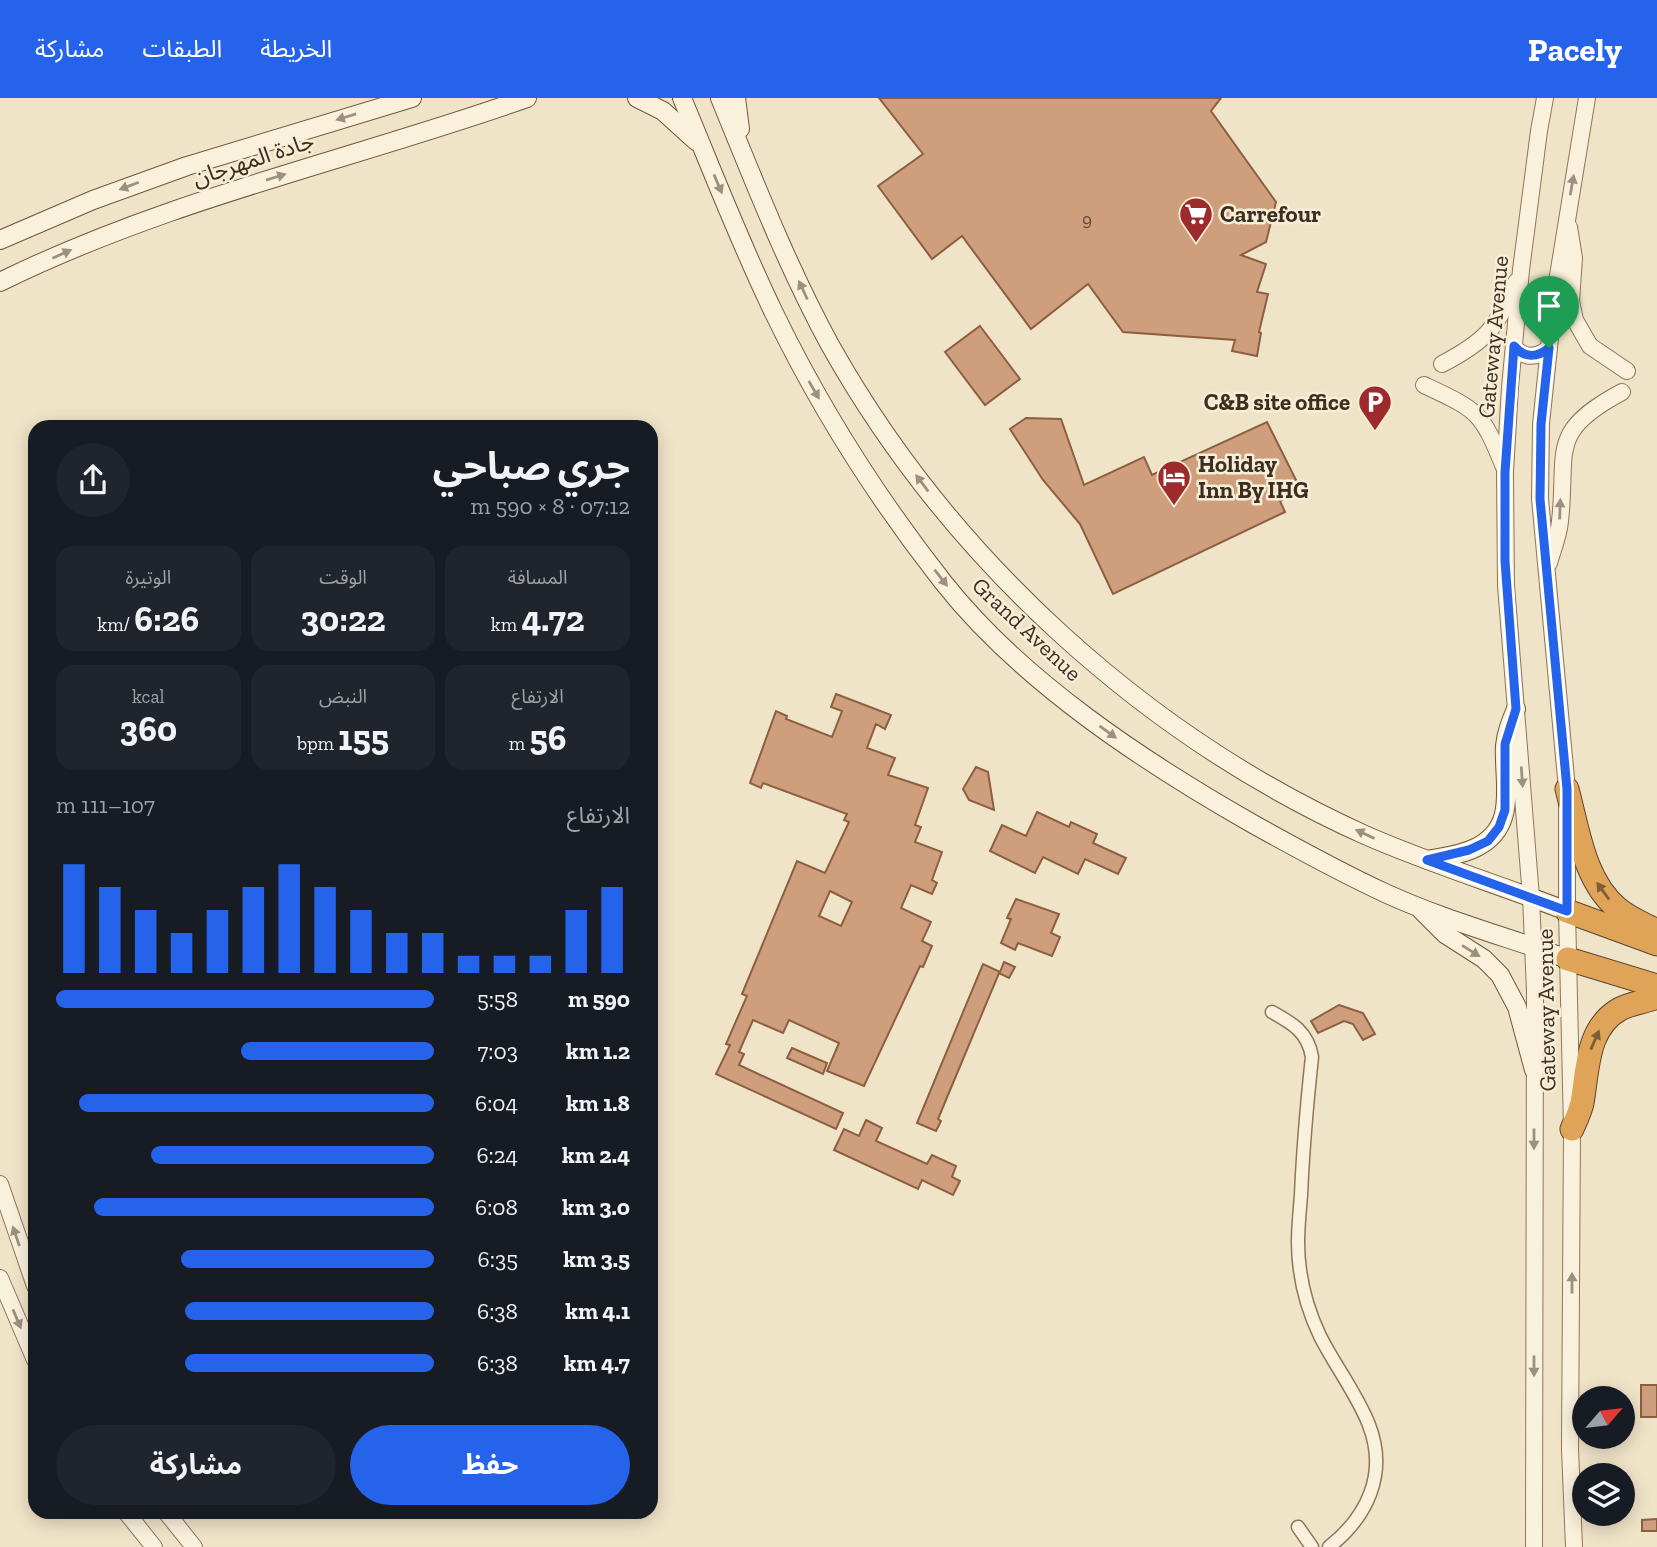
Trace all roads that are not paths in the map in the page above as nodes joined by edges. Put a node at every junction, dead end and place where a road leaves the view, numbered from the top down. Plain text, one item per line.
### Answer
1 (412, 98) edge
2 (527, 98) edge
3 (638, 98) edge
4 (682, 98) edge
5 (720, 98) edge
6 (736, 98) edge
7 (1545, 98) edge
8 (1587, 98) edge
9 (702, 147) junction
10 (743, 153) junction
11 (1567, 216) junction
12 (0, 240) edge
13 (1521, 271) junction
14 (0, 282) edge
15 (1514, 346) junction
16 (1549, 348) junction
17 (1442, 363) dead end
18 (1627, 371) dead end
19 (1424, 385) dead end
20 (1622, 392) dead end
21 (1505, 472) junction
22 (1546, 575) junction
23 (1516, 709) junction
24 (1567, 789) junction
25 (1427, 860) junction
26 (1531, 897) junction
27 (1419, 908) junction
28 (1567, 911) junction
29 (1657, 931) edge
30 (1657, 944) edge
31 (1534, 946) junction
32 (1568, 959) junction
33 (1657, 986) edge
34 (1657, 997) edge
35 (1272, 1012) dead end
36 (1534, 1070) junction
37 (1572, 1129) junction
38 (0, 1184) edge
39 (28, 1266) edge
40 (0, 1278) edge
41 (28, 1344) edge
42 (132, 1519) edge
43 (172, 1519) edge
44 (1298, 1527) dead end
45 (154, 1547) edge
46 (194, 1547) edge
47 (1312, 1547) edge
48 (1329, 1547) edge
49 (1534, 1547) edge
50 (1574, 1547) edge

1 -> 12 main road, جادة المهرجان
14 -> 2 main road, جادة المهرجان
3 - 9 main road
4 - 9 main road, Grand Avenue
5 - 10 main road, Grand Avenue
6 - 10 main road
7 - 13 street, Gateway Avenue
11 -> 8 street, Gateway Avenue
9 -> 27 main road, Grand Avenue
25 -> 10 main road, Grand Avenue
11 - 16 street, Gateway Avenue
11 - 18 street
13 - 15 street, Gateway Avenue
13 - 17 street
15 - 16 street
15 - 21 street, Gateway Avenue
16 - 22 street, Gateway Avenue
19 - 21 street
22 -> 20 street
21 - 23 street, Gateway Avenue
22 - 24 street, Gateway Avenue
23 - 25 main road
23 -> 26 street, Gateway Avenue
24 - 28 street, Gateway Avenue
29 -> 24 highway
25 - 26 main road, Grand Avenue
26 - 28 main road, Grand Avenue
26 - 31 street, Gateway Avenue
27 - 31 main road, Grand Avenue
27 -> 36 main road
28 - 30 highway
28 - 32 street, Gateway Avenue
31 - 32 main road, Grand Avenue
31 - 36 street, Gateway Avenue
32 - 33 highway
32 - 37 street, Gateway Avenue
37 -> 34 highway
35 - 48 street
36 -> 49 street, Gateway Avenue
50 -> 37 street, Gateway Avenue
39 -> 38 street
40 -> 41 street
42 - 45 street
43 - 46 street
44 - 47 street

